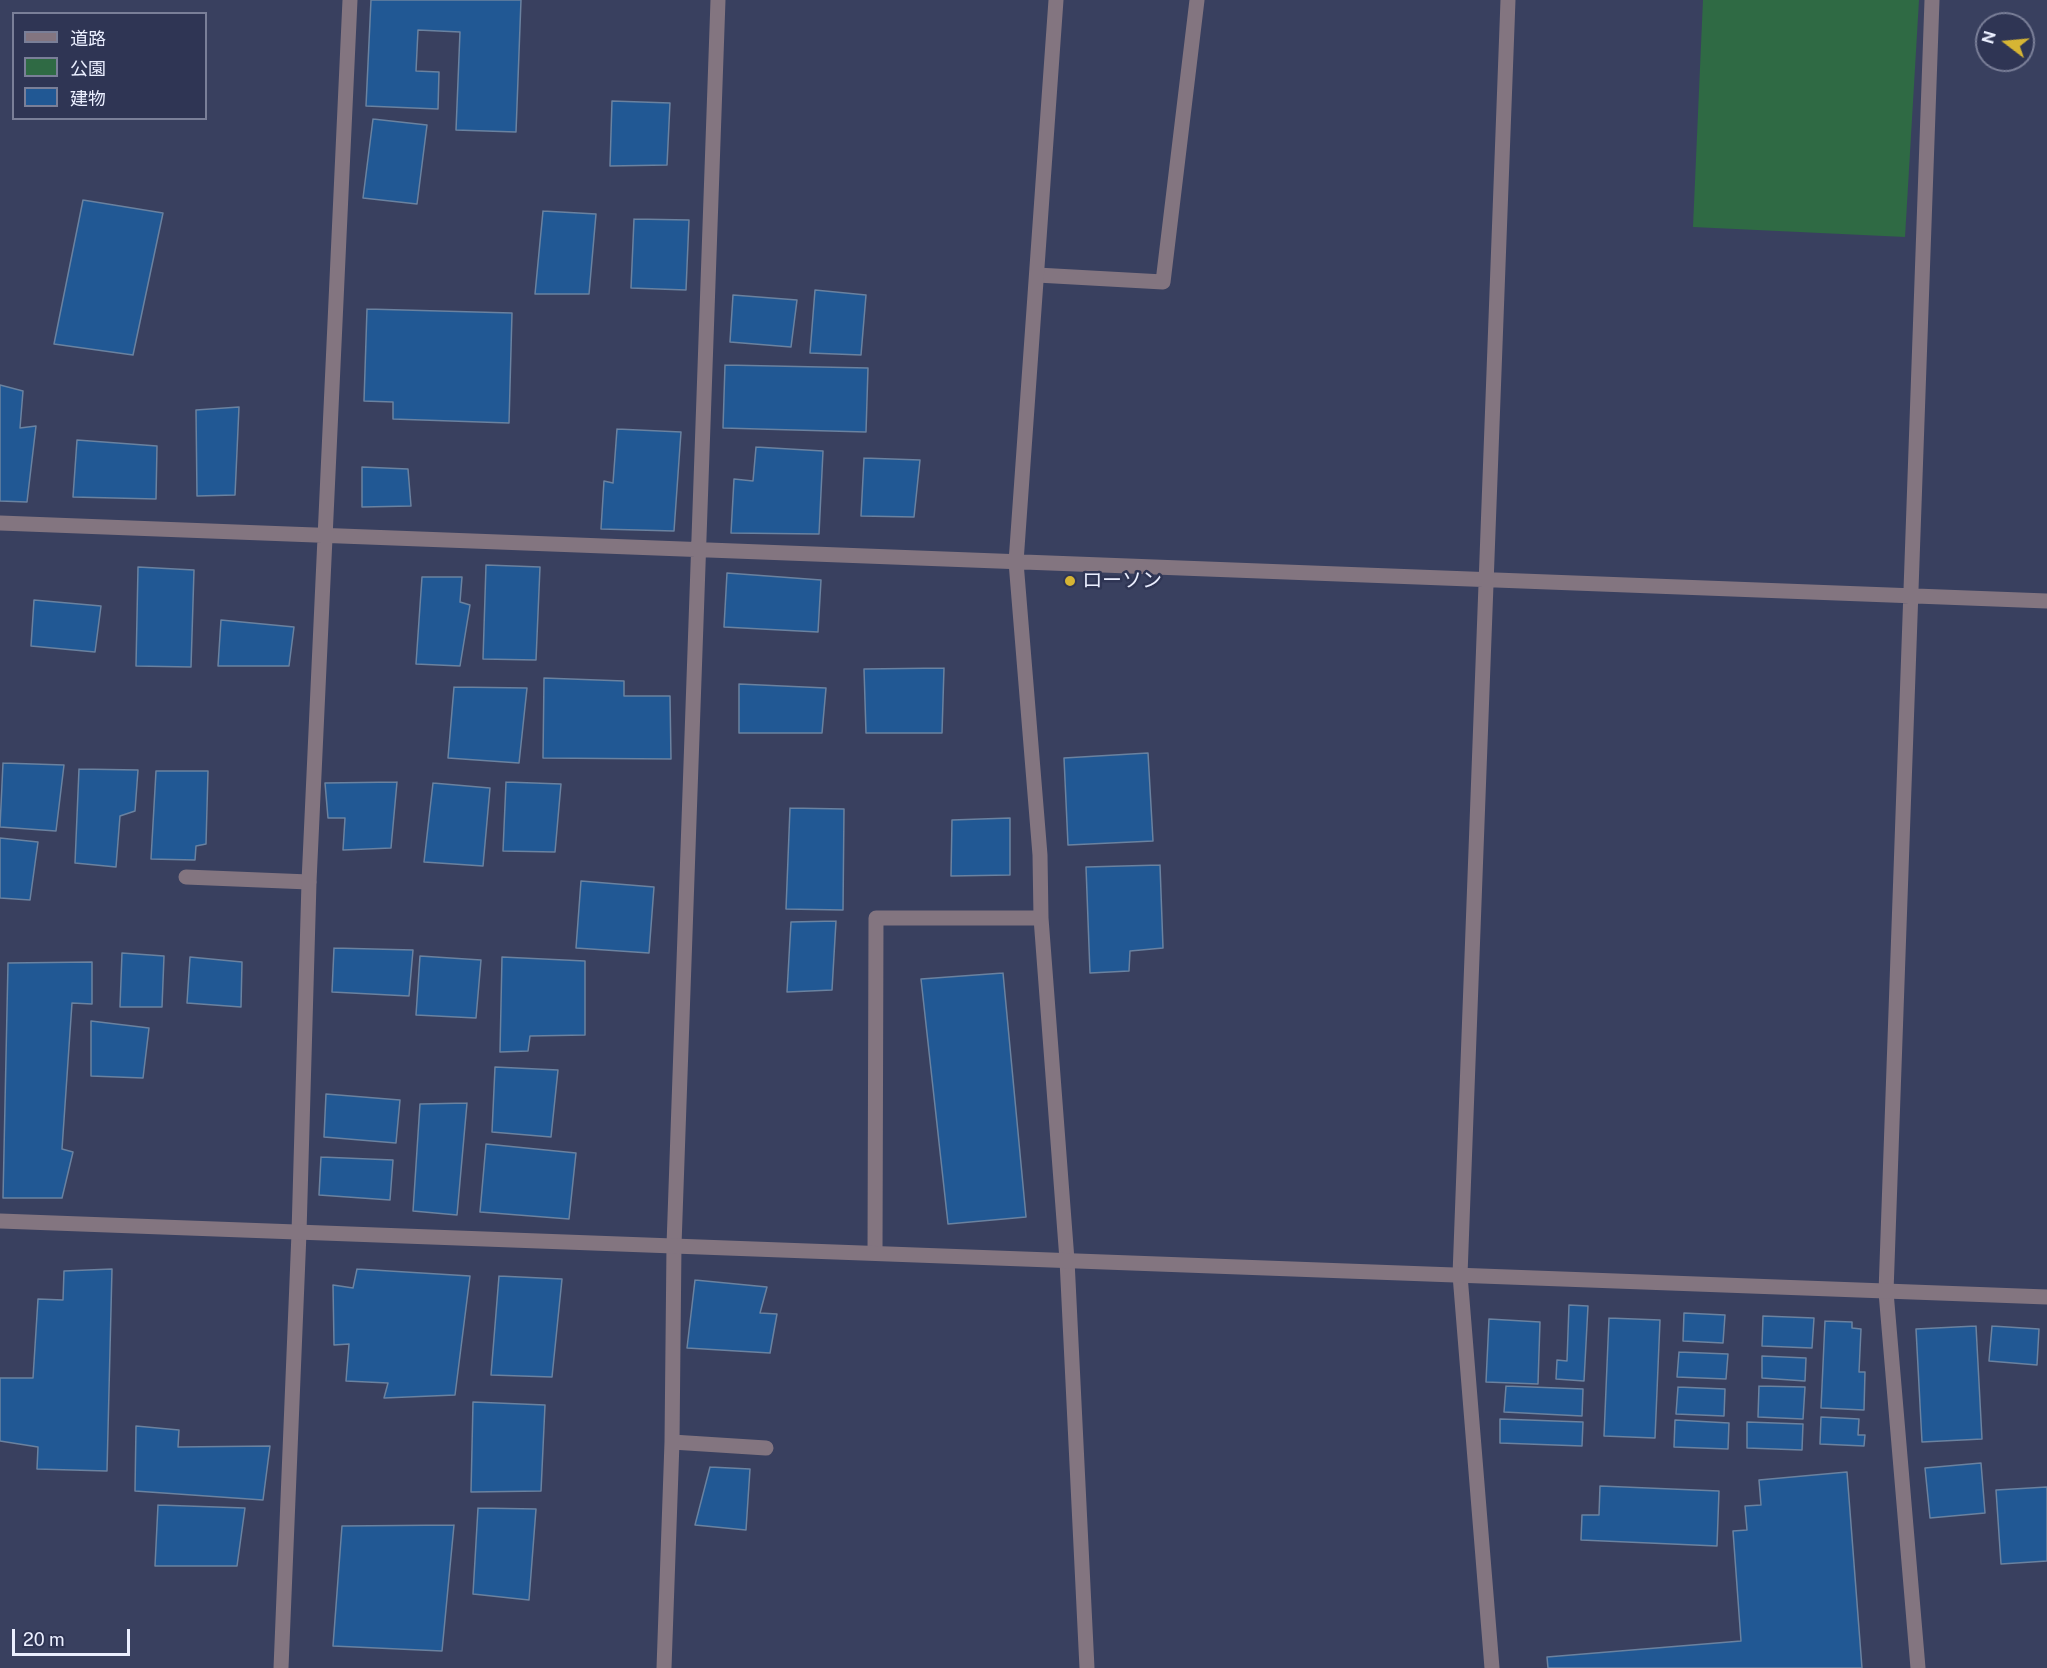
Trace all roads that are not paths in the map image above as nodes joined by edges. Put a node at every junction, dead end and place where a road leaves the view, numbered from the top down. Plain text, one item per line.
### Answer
1 (350, 0) edge
2 (718, 0) edge
3 (1056, 0) edge
4 (1197, 0) edge
5 (1508, 0) edge
6 (1932, 0) edge
7 (1037, 275) junction
8 (0, 523) edge
9 (324, 537) junction
10 (700, 549) junction
11 (1016, 562) junction
12 (1487, 579) junction
13 (1912, 596) junction
14 (2047, 601) edge
15 (186, 877) dead end
16 (309, 882) junction
17 (1041, 918) junction
18 (0, 1221) edge
19 (299, 1233) junction
20 (674, 1245) junction
21 (875, 1253) junction
22 (1067, 1260) junction
23 (1460, 1275) junction
24 (1886, 1292) junction
25 (2047, 1297) edge
26 (672, 1442) junction
27 (766, 1448) dead end
28 (281, 1668) edge
29 (664, 1668) edge
30 (1087, 1668) edge
31 (1492, 1668) edge
32 (1918, 1668) edge

1 - 9 street
2 - 10 street
3 - 7 street
4 - 7 street
5 - 12 street
6 - 13 street
7 - 11 street
8 - 9 street
9 - 10 street
9 - 16 street
10 - 11 street
10 - 20 street
11 - 12 street
11 - 17 street
12 - 13 street
12 - 23 street
13 - 14 street
13 - 24 street
15 - 16 street
16 - 19 street
17 - 21 street
17 - 22 street
18 - 19 street
19 - 20 street
19 - 28 street
20 - 21 street
20 - 26 street
21 - 22 street
22 - 23 street
22 - 30 street
23 - 24 street
23 - 31 street
24 - 25 street
24 - 32 street
26 - 27 street
26 - 29 street

